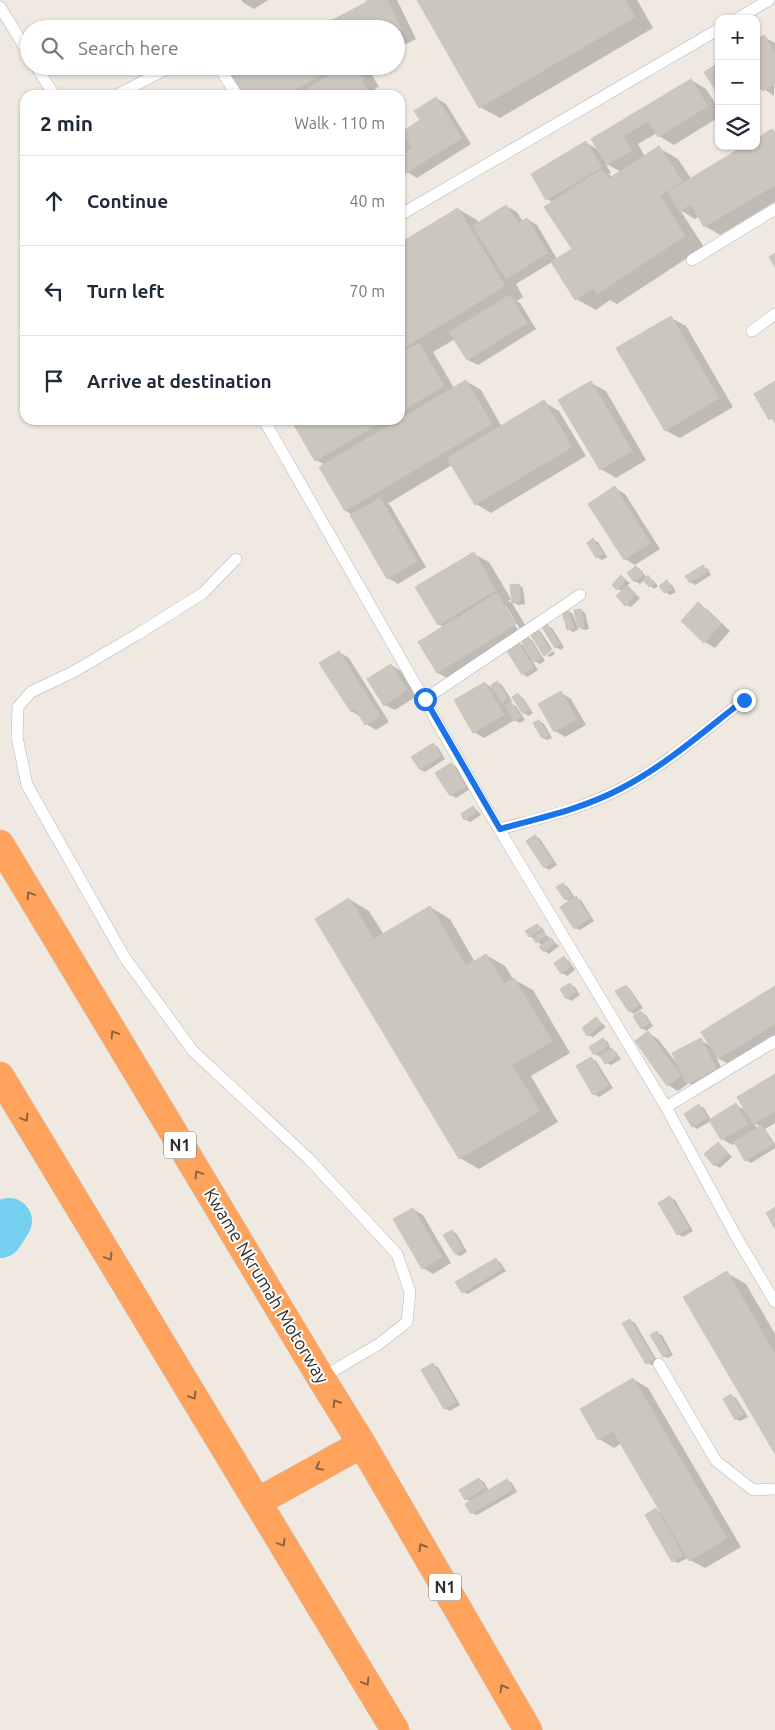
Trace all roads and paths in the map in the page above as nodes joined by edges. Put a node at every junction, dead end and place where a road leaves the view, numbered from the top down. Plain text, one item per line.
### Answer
1 (769, 0) edge
2 (0, 7) edge
3 (744, 15) edge
4 (715, 31) edge
5 (20, 39) edge
6 (42, 75) edge
7 (155, 75) edge
8 (224, 75) edge
9 (51, 90) edge
10 (126, 90) edge
11 (234, 90) edge
12 (775, 209) edge
13 (405, 212) edge
14 (692, 260) dead end
15 (775, 314) edge
16 (752, 331) dead end
17 (267, 425) edge
18 (236, 559) dead end
19 (580, 595) dead end
20 (425, 699) junction
21 (744, 700) dead end
22 (500, 829) junction
23 (0, 844) edge
24 (775, 1041) edge
25 (0, 1076) edge
26 (666, 1107) junction
27 (775, 1302) edge
28 (658, 1364) dead end
29 (321, 1378) junction
30 (362, 1444) junction
31 (775, 1489) edge
32 (257, 1502) junction
33 (396, 1730) edge
34 (528, 1730) edge

1 - 3 lane
2 - 5 lane
4 - 13 lane
6 - 9 lane
7 - 10 lane
8 - 11 lane
12 - 14 lane
15 - 16 lane
17 - 20 lane
18 - 29 lane
19 - 20 lane
20 - 22 lane
21 - 22 lane
22 - 26 lane
29 -> 23 highway, Kwame Nkrumah Motorway / N1
24 - 26 lane
25 -> 32 highway
26 - 27 lane
28 - 31 lane
30 -> 29 highway, Kwame Nkrumah Motorway / N1
30 -> 32 highway
34 -> 30 highway, Kwame Nkrumah Motorway / N1
32 -> 33 highway

